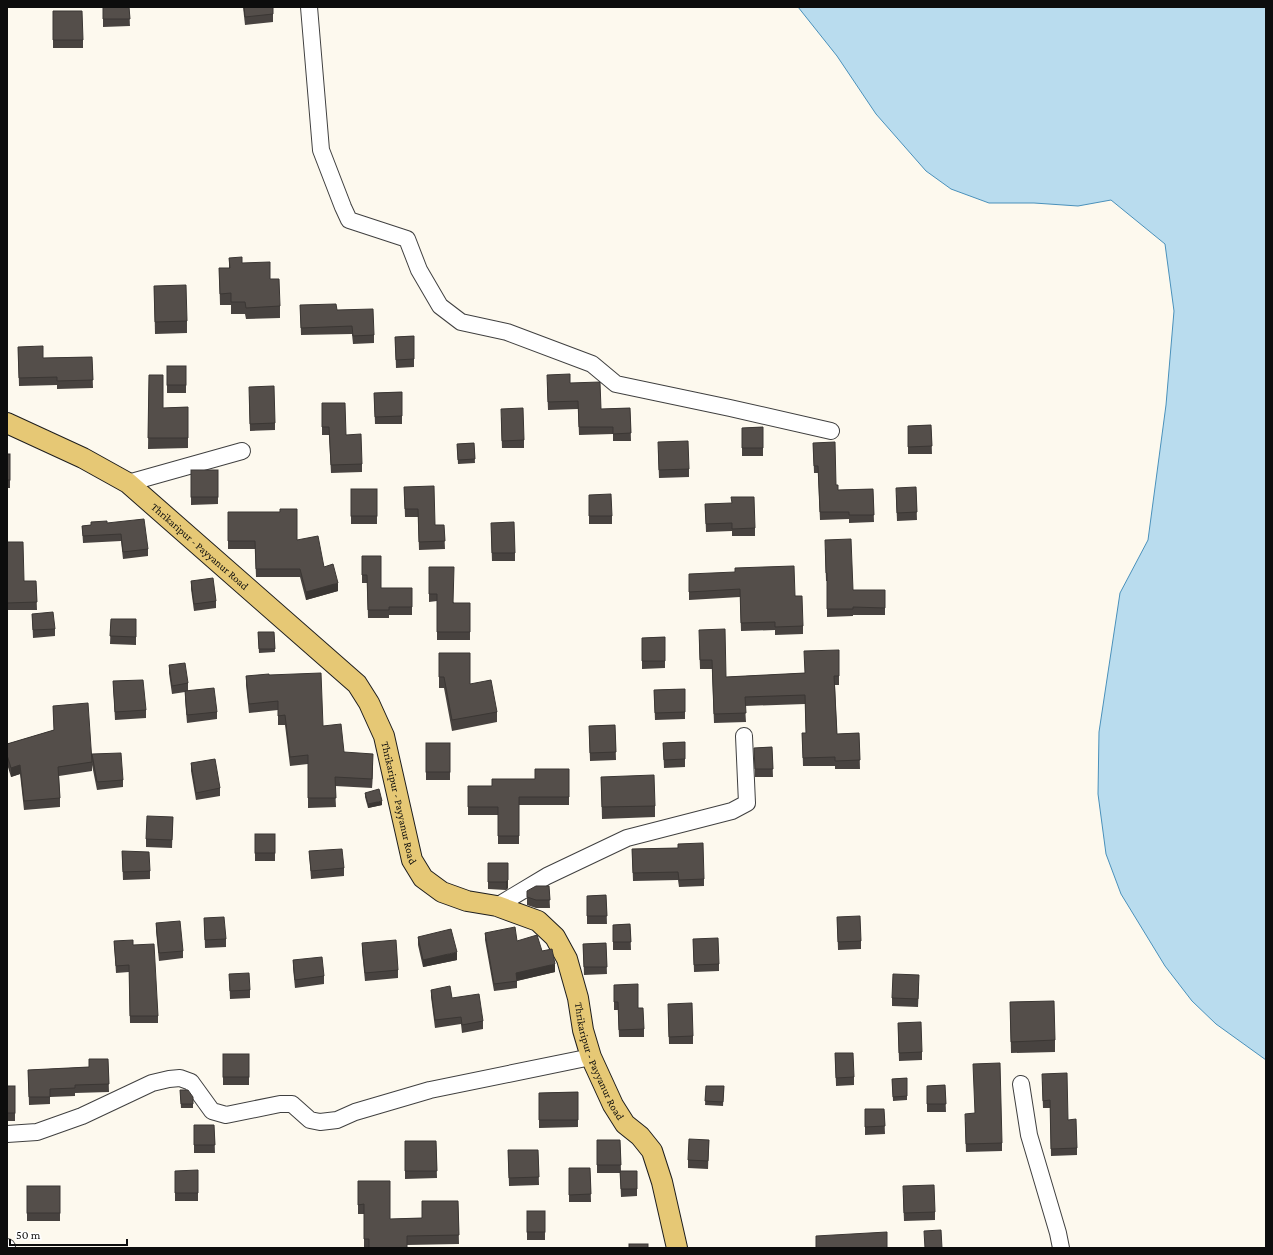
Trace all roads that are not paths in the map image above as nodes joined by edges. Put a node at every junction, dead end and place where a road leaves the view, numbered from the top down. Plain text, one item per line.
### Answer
1 (309, 7) edge
2 (7, 423) edge
3 (831, 431) dead end
4 (242, 451) dead end
5 (128, 483) junction
6 (744, 736) dead end
7 (497, 906) junction
8 (591, 1057) junction
9 (1021, 1084) dead end
10 (7, 1134) edge
11 (677, 1248) edge
12 (1061, 1248) edge

1 - 3 street
2 - 5 main road, Thrikaripur - Payyanur Road
4 - 5 street
5 - 7 main road, Thrikaripur - Payyanur Road
6 - 7 street
7 - 8 main road, Thrikaripur - Payyanur Road
8 - 10 street
8 - 11 main road, Thrikaripur - Payyanur Road
9 - 12 street

